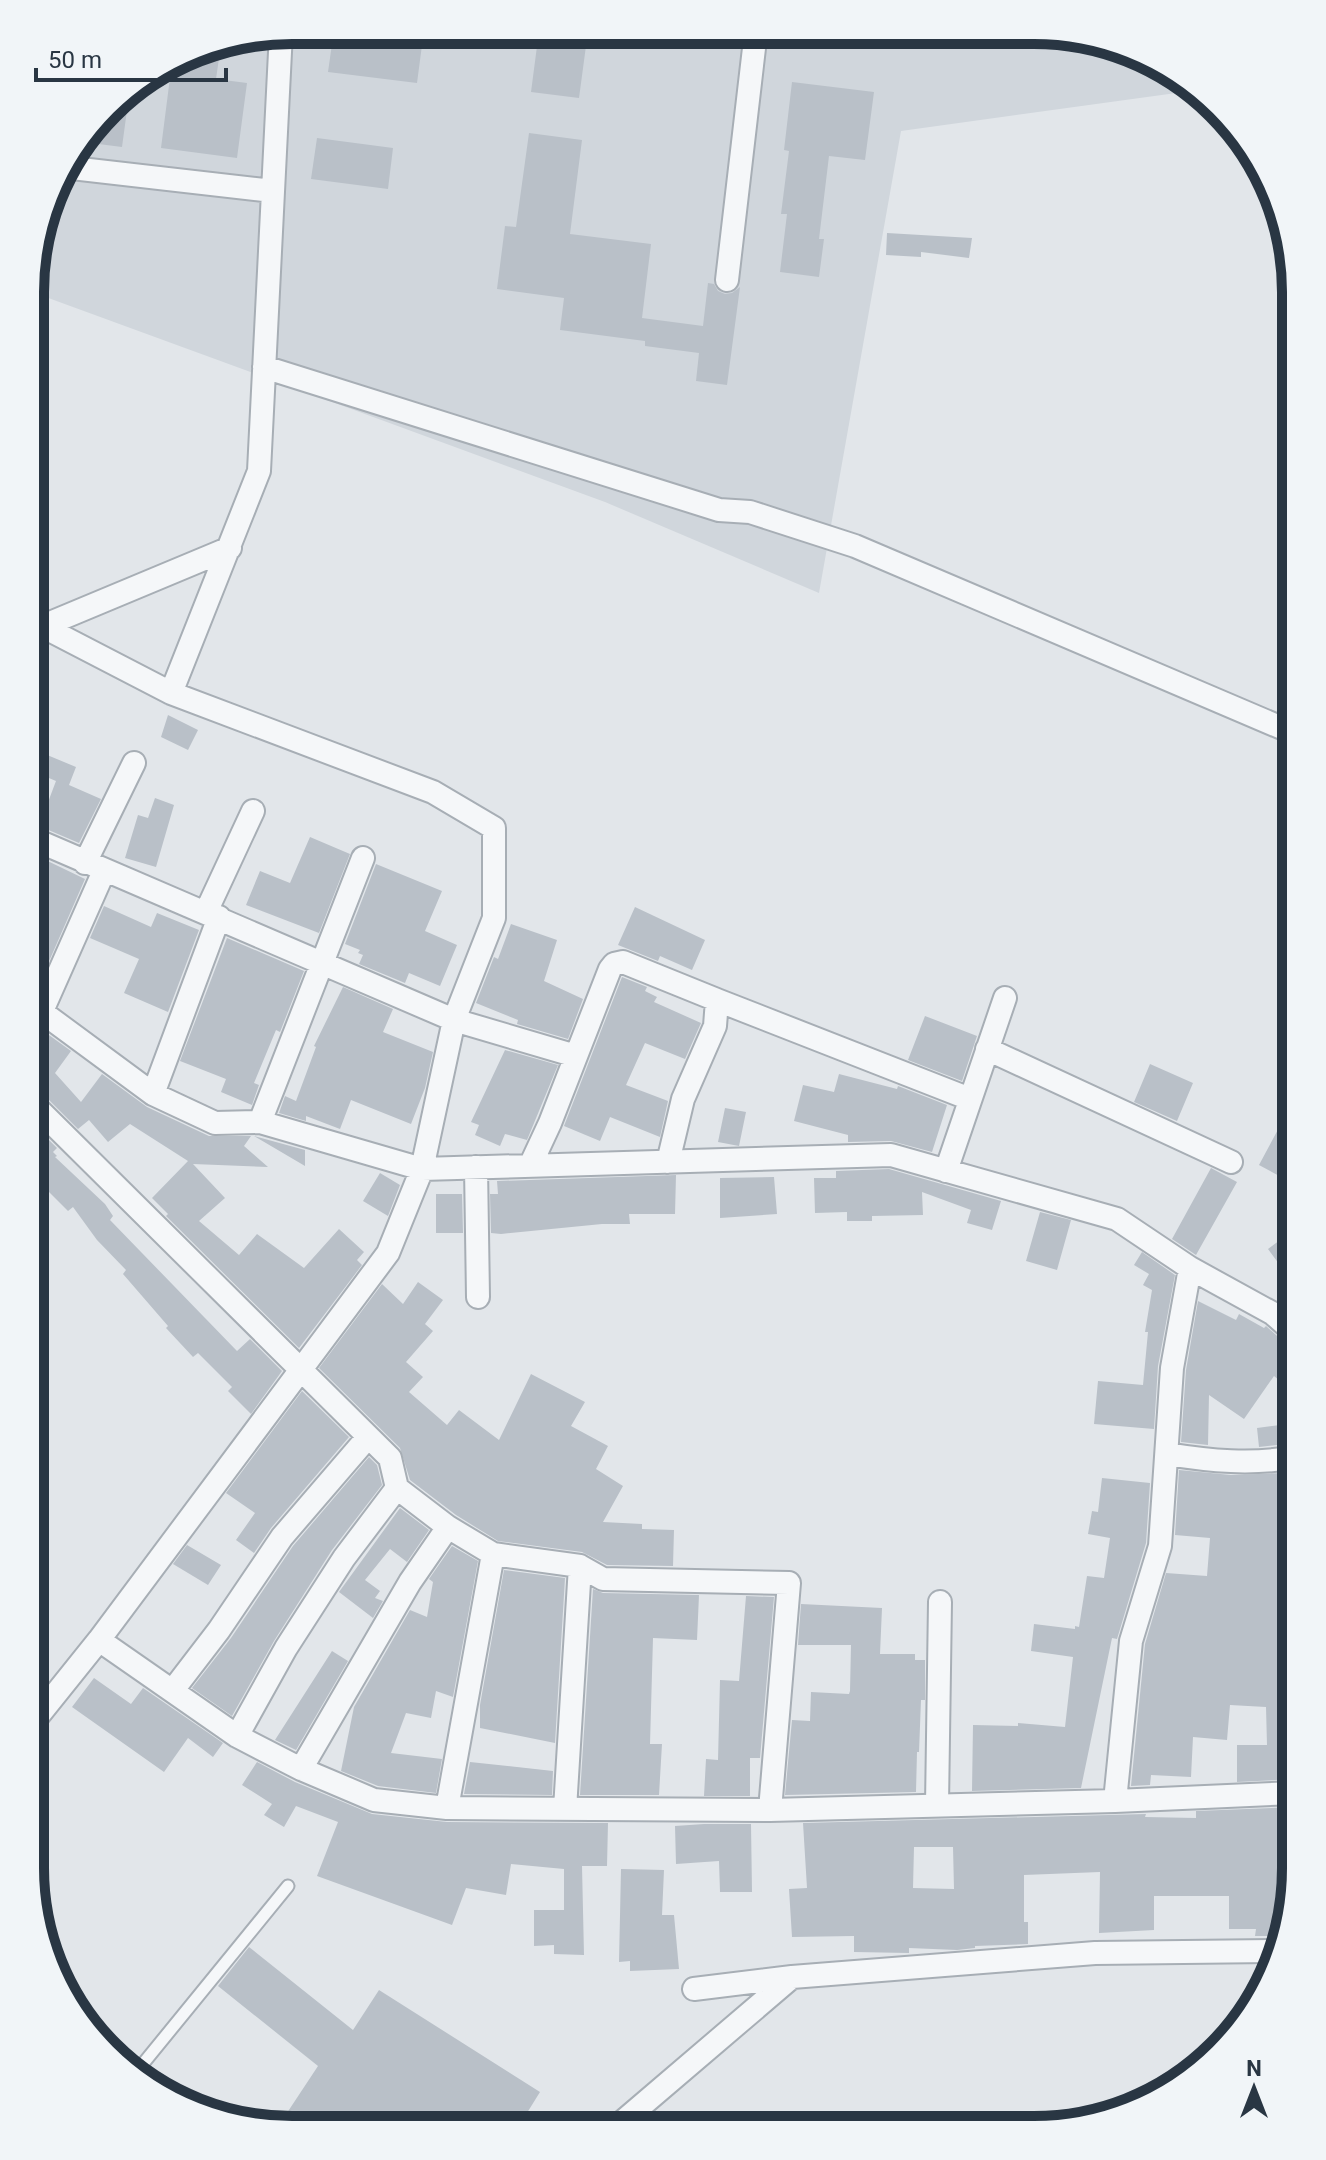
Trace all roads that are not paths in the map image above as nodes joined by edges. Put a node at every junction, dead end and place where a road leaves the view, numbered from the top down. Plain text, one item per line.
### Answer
1 (754, 44) edge
2 (280, 45) edge
3 (77, 169) edge
4 (273, 191) junction
5 (727, 280) dead end
6 (264, 367) junction
7 (230, 548) junction
8 (44, 620) edge
9 (44, 627) edge
10 (171, 693) junction
11 (1282, 728) edge
12 (134, 763) dead end
13 (253, 811) dead end
14 (44, 844) edge
15 (363, 858) dead end
16 (94, 867) junction
17 (213, 914) junction
18 (322, 964) junction
19 (44, 988) edge
20 (1005, 998) dead end
21 (717, 1000) junction
22 (44, 1013) edge
23 (454, 1020) junction
24 (987, 1049) junction
25 (576, 1056) junction
26 (153, 1094) junction
27 (970, 1099) junction
28 (44, 1115) edge
29 (260, 1122) junction
30 (668, 1162) junction
31 (1231, 1162) dead end
32 (530, 1166) junction
33 (476, 1167) junction
34 (422, 1169) junction
35 (946, 1171) junction
36 (1190, 1268) junction
37 (478, 1297) dead end
38 (1281, 1310) edge
39 (1272, 1313) junction
40 (1281, 1321) edge
41 (301, 1372) junction
42 (368, 1437) junction
43 (1167, 1454) junction
44 (1281, 1459) edge
45 (397, 1488) junction
46 (448, 1527) junction
47 (493, 1554) junction
48 (580, 1566) junction
49 (940, 1602) dead end
50 (99, 1640) junction
51 (173, 1690) junction
52 (44, 1709) edge
53 (237, 1736) junction
54 (301, 1769) junction
55 (1281, 1794) edge
56 (1115, 1801) junction
57 (937, 1805) junction
58 (447, 1808) junction
59 (565, 1809) junction
60 (770, 1810) junction
61 (288, 1886) dead end
62 (1268, 1951) edge
63 (792, 1977) junction
64 (694, 1989) dead end
65 (142, 2065) edge
66 (629, 2116) edge

1 - 5 street
2 - 4 street
3 - 4 street
4 - 6 street
6 - 7 street
6 - 11 street
7 - 8 street
7 - 10 street
9 - 10 street
10 - 23 street
12 - 16 street
13 - 17 street
14 - 16 street
15 - 18 street
16 - 17 street
16 - 19 street
17 - 18 street
17 - 26 street
18 - 23 street
18 - 29 street
20 - 24 street
21 - 25 street
21 - 27 street
21 - 30 street
22 - 26 street
23 - 25 street
23 - 34 street
24 - 27 street
24 - 31 street
25 - 32 street
26 - 29 street
27 - 35 street
28 - 41 street
29 - 34 street
30 - 32 street
30 - 35 street
32 - 33 street
33 - 34 street
33 - 37 street
34 - 41 street
35 - 36 street
36 - 39 street
36 - 43 street
38 - 39 street
39 - 40 street
41 - 42 street
41 - 50 street
42 - 45 street
42 - 51 street
43 - 44 street
43 - 56 street
45 - 46 street
45 - 53 street
46 - 47 street
46 - 54 street
47 - 48 street
47 - 58 street
48 - 59 street
48 - 60 street
49 - 57 street
50 - 51 street
50 - 52 street
51 - 53 street
53 - 54 street
54 - 58 street
55 - 56 street
56 - 57 street
57 - 60 street
58 - 59 street
59 - 60 street
61 - 65 lane
62 - 63 street
63 - 64 street
63 - 66 street

